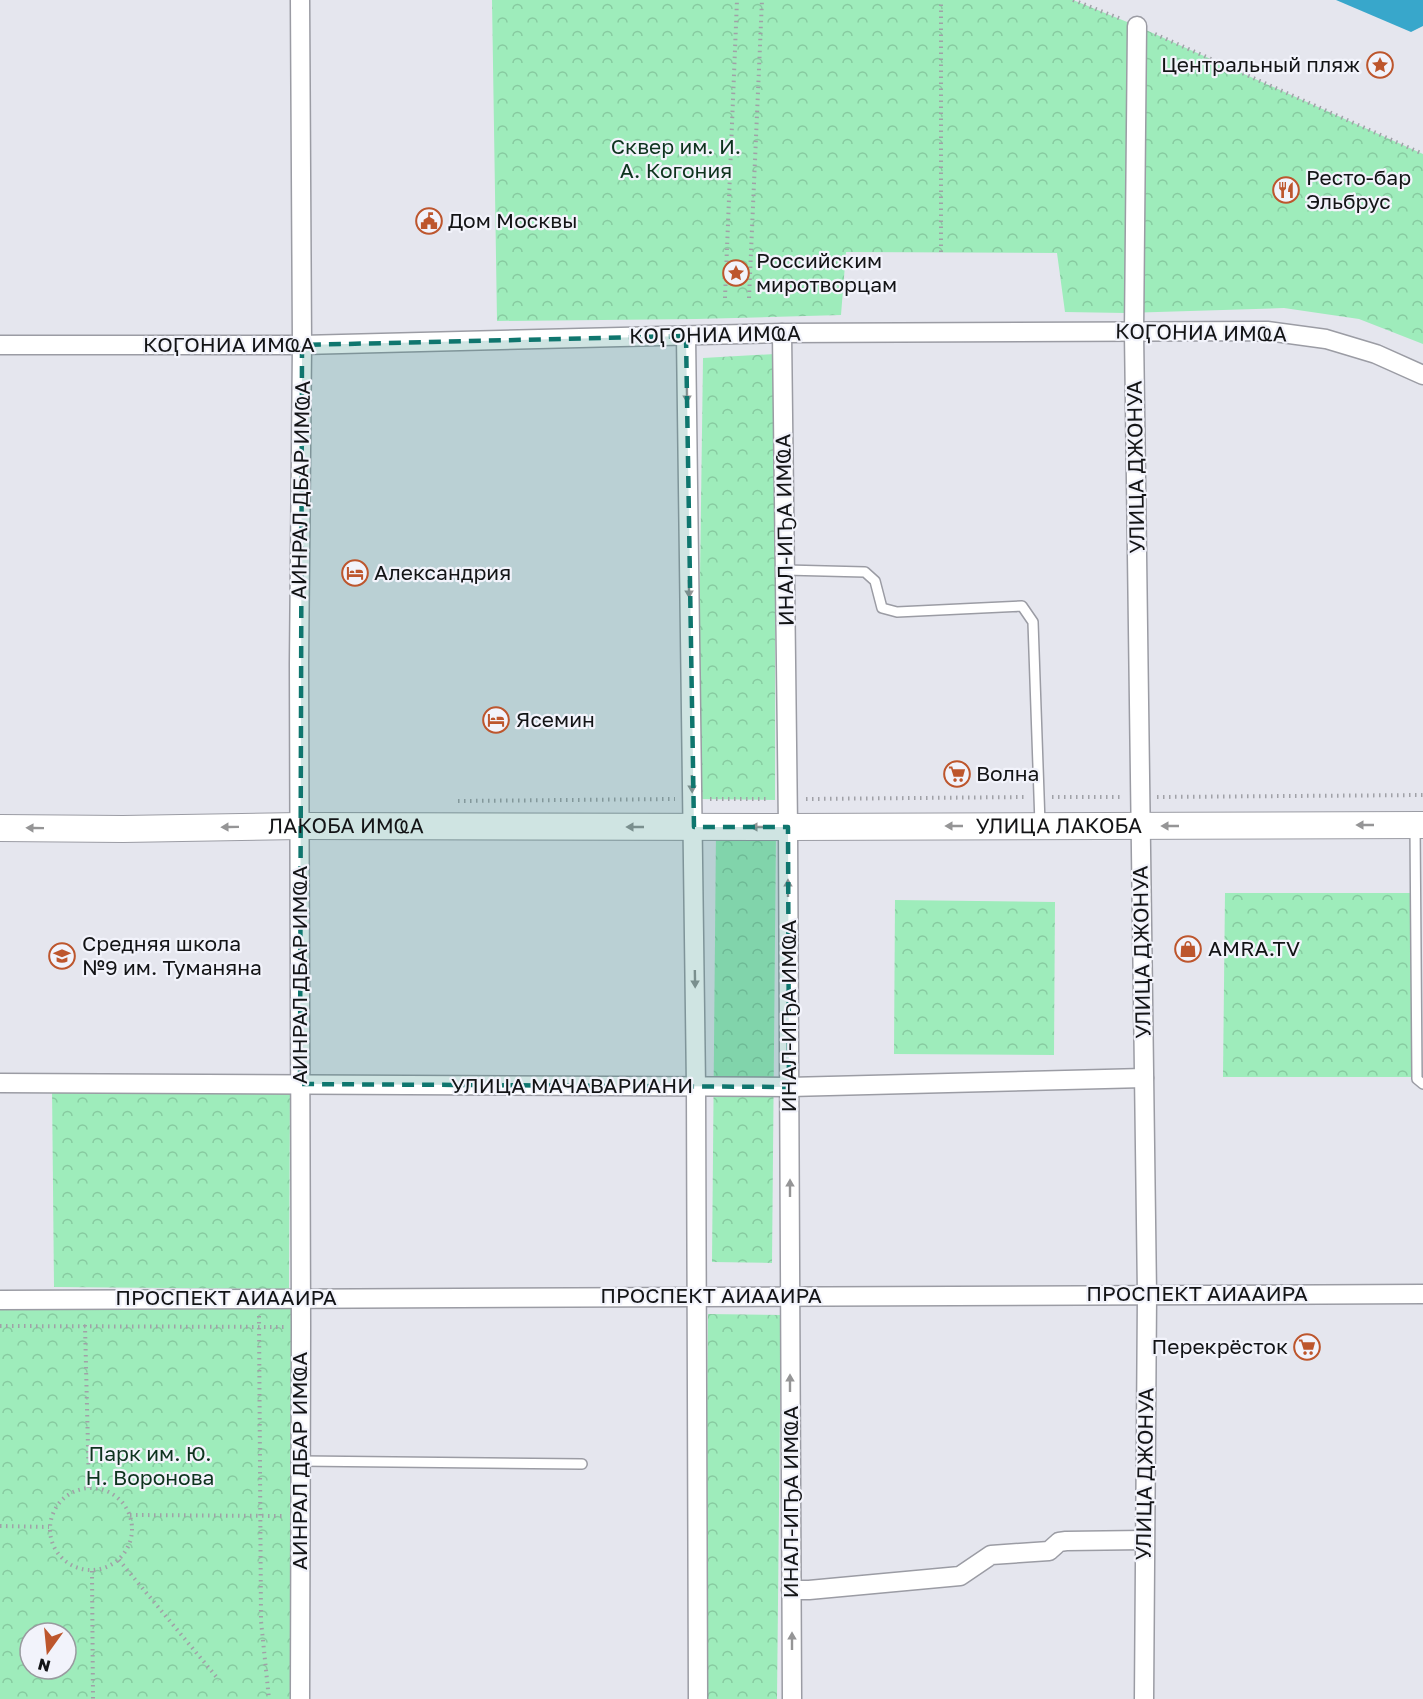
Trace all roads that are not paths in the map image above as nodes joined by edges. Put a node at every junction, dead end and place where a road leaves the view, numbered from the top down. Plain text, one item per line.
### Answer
1 (300, 0) edge
2 (1137, 26) road end
3 (1134, 332) junction
4 (782, 333) junction
5 (686, 336) junction
6 (0, 345) edge
7 (302, 345) junction
8 (1423, 375) edge
9 (785, 570) junction
10 (1419, 825) edge
11 (300, 826) junction
12 (1040, 826) junction
13 (1140, 826) junction
14 (693, 827) junction
15 (788, 827) junction
16 (0, 828) edge
17 (1144, 1078) junction
18 (0, 1083) edge
19 (300, 1084) junction
20 (1423, 1084) edge
21 (696, 1087) junction
22 (789, 1087) junction
23 (1423, 1294) edge
24 (1147, 1295) junction
25 (697, 1296) junction
26 (790, 1296) junction
27 (300, 1298) junction
28 (0, 1300) edge
29 (300, 1461) junction
30 (582, 1464) dead end
31 (1144, 1540) junction
32 (791, 1590) junction
33 (300, 1699) edge
34 (698, 1699) edge
35 (792, 1699) edge
36 (1144, 1699) edge

1 - 7 street, АИНРАЛ ДБАР ИМҨА
2 - 3 street, УЛИЦА ДЖОНУА
3 - 4 street, КОӶОНИА ИМҨА
3 - 8 street, КОӶОНИА ИМҨА
3 - 13 street, УЛИЦА ДЖОНУА
4 - 5 street, КОӶОНИА ИМҨА
4 - 9 street, ИНАЛ-ИҦА ИМҨА
5 - 7 street, КОӶОНИА ИМҨА
5 -> 14 street
6 - 7 street, КОӶОНИА ИМҨА
7 - 11 street, АИНРАЛ ДБАР ИМҨА
9 - 12 lane
9 - 15 street, ИНАЛ-ИҦА ИМҨА
10 -> 13 main road, УЛИЦА ЛАКОБА
10 - 20 lane
14 -> 11 main road, ЛАКОБА ИМҨА
11 -> 16 main road, ЛАКОБА ИМҨА
11 - 19 street, АИНРАЛ ДБАР ИМҨА
12 - 13 main road, УЛИЦА ЛАКОБА
12 -> 15 main road, УЛИЦА ЛАКОБА
13 - 17 street, УЛИЦА ДЖОНУА
15 -> 14 main road, УЛИЦА ЛАКОБА
14 -> 21 street
22 -> 15 street, ИНАЛ-ИҦА ИМҨА
17 - 22 street, УЛИЦА МАЧАВАРИАНИ
17 - 24 street, УЛИЦА ДЖОНУА
18 - 19 street, УЛИЦА МАЧАВАРИАНИ
19 - 21 street, УЛИЦА МАЧАВАРИАНИ
19 - 27 street, АИНРАЛ ДБАР ИМҨА
21 - 22 street, УЛИЦА МАЧАВАРИАНИ
21 - 25 street
26 -> 22 street, ИНАЛ-ИҦА ИМҨА
23 - 24 street, ПРОСПЕКТ АИААИРА
24 - 26 street, ПРОСПЕКТ АИААИРА
24 - 31 street, УЛИЦА ДЖОНУА
25 - 26 street, ПРОСПЕКТ АИААИРА
25 - 27 street, ПРОСПЕКТ АИААИРА
25 - 34 street
32 -> 26 street, ИНАЛ-ИҦА ИМҨА
27 - 28 street, ПРОСПЕКТ АИААИРА
27 - 29 street, АИНРАЛ ДБАР ИМҨА
29 - 30 lane
29 - 33 street, АИНРАЛ ДБАР ИМҨА
31 - 32 street
31 - 36 street, УЛИЦА ДЖОНУА
35 -> 32 street, ИНАЛ-ИҦА ИМҨА

